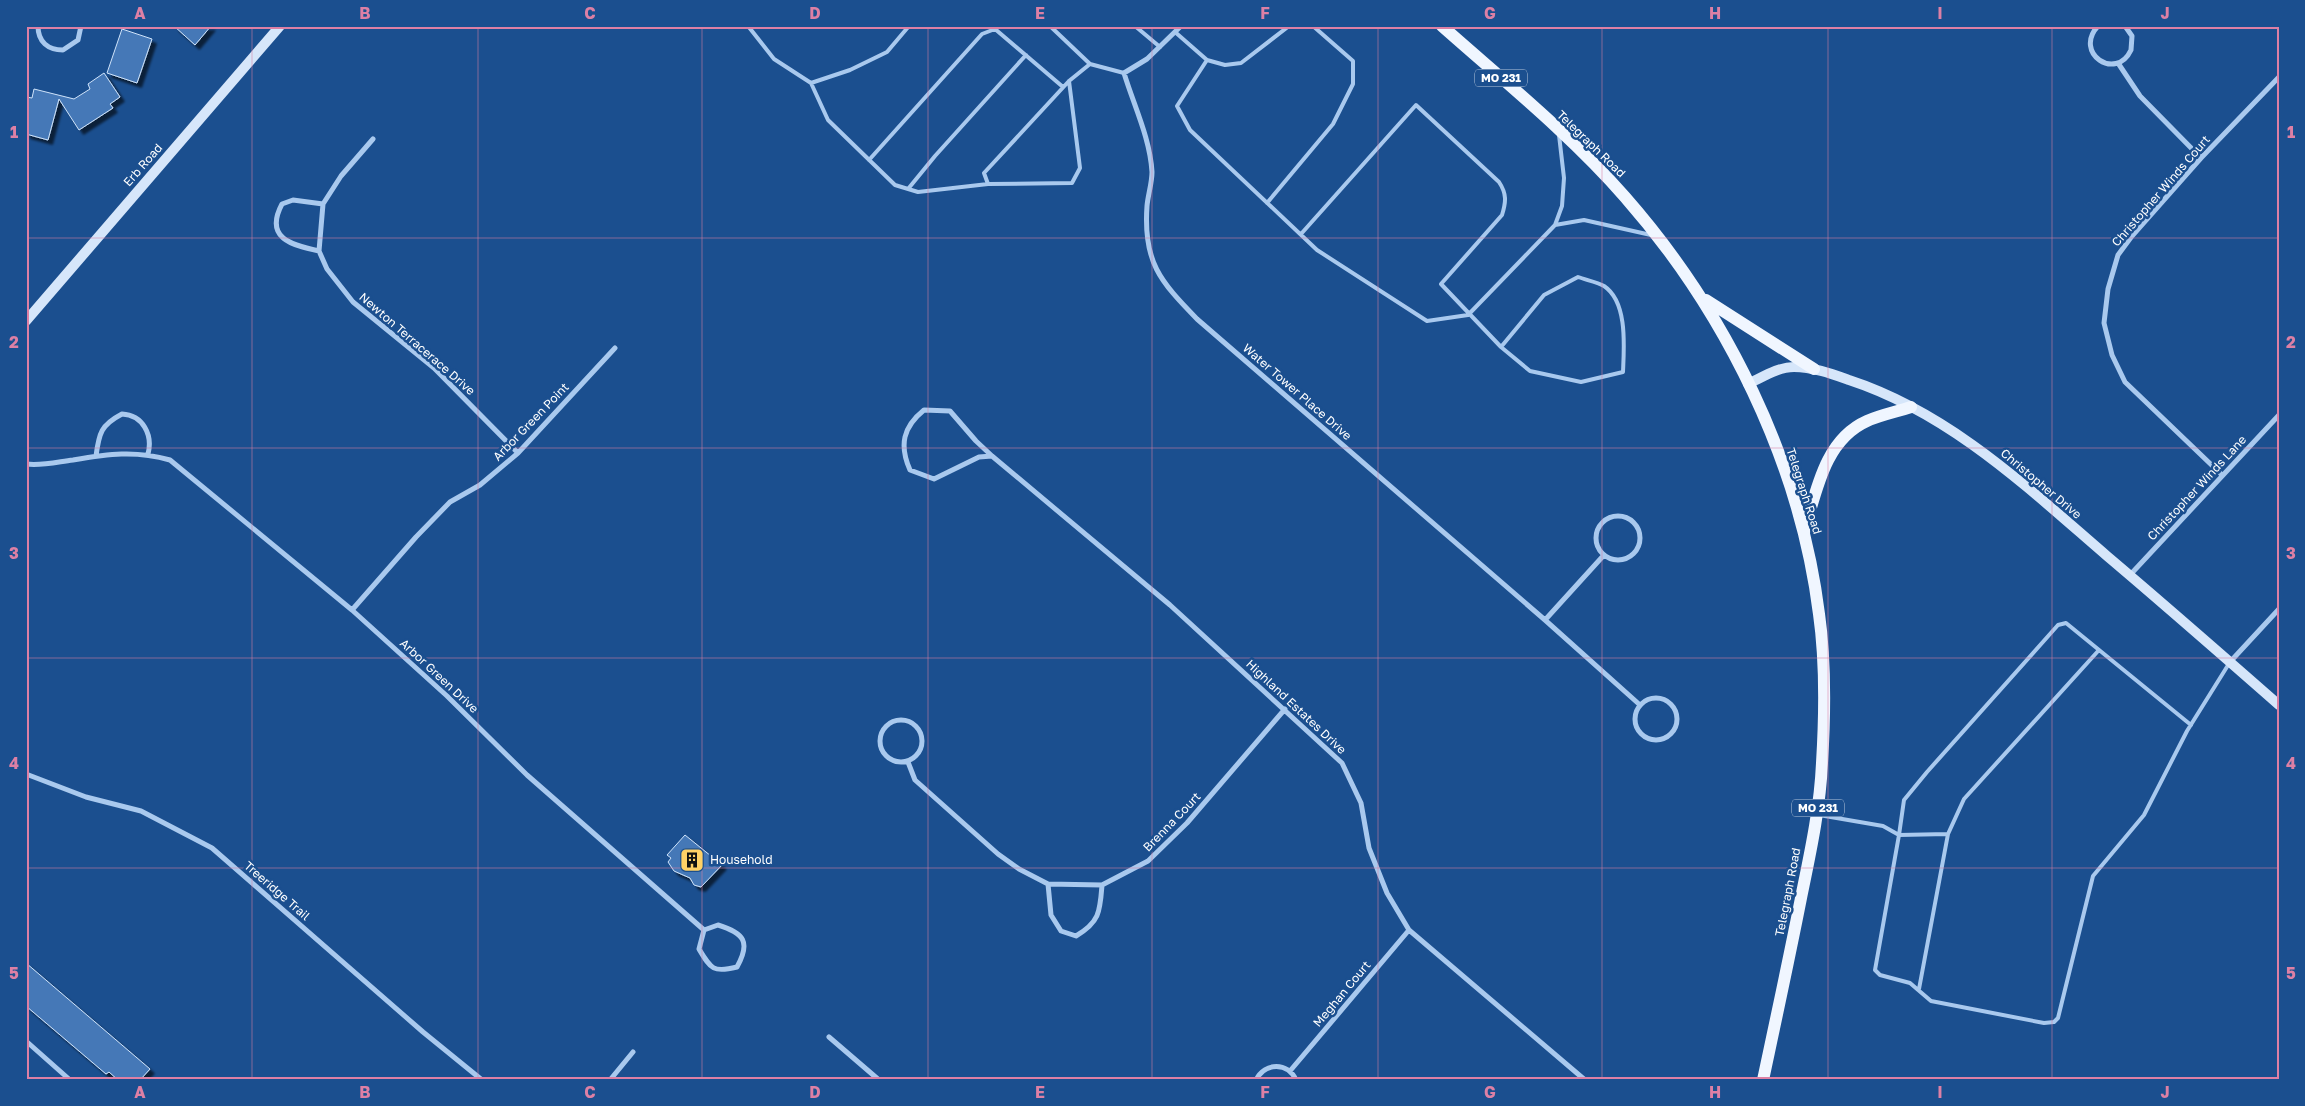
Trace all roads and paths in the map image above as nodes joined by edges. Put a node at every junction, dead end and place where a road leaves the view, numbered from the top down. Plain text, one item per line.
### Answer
1 (38, 26) edge
2 (81, 26) edge
3 (280, 26) edge
4 (748, 26) edge
5 (909, 26) edge
6 (1050, 26) edge
7 (1135, 26) edge
8 (1181, 26) edge
9 (1289, 26) edge
10 (1313, 26) edge
11 (1442, 26) edge
12 (2098, 26) edge
13 (2125, 26) edge
14 (1175, 32) junction
15 (1160, 48) junction
16 (1026, 56) junction
17 (1207, 60) junction
18 (2118, 63) junction
19 (1090, 64) junction
20 (1124, 73) junction
21 (2279, 76) edge
22 (1069, 81) junction
23 (812, 83) junction
24 (1063, 87) junction
25 (1559, 131) junction
26 (372, 139) dead end
27 (2201, 158) junction
28 (869, 160) junction
29 (988, 184) junction
30 (908, 189) junction
31 (1267, 203) junction
32 (323, 204) junction
33 (1555, 225) junction
34 (1300, 234) junction
35 (1657, 236) junction
36 (319, 252) junction
37 (1702, 297) junction
38 (1468, 314) junction
39 (26, 321) edge
40 (1501, 347) junction
41 (615, 348) dead end
42 (1814, 369) junction
43 (1748, 384) junction
44 (1911, 407) junction
45 (2279, 415) edge
46 (518, 453) junction
47 (148, 454) junction
48 (96, 456) junction
49 (992, 456) junction
50 (26, 464) edge
51 (2222, 475) junction
52 (1804, 532) junction
53 (1604, 555) junction
54 (2130, 575) junction
55 (2279, 609) edge
56 (352, 610) junction
57 (1545, 620) junction
58 (2099, 650) junction
59 (2230, 662) junction
60 (1640, 705) junction
61 (2279, 705) edge
62 (1285, 709) junction
63 (2191, 724) junction
64 (908, 762) junction
65 (26, 774) edge
66 (1817, 815) junction
67 (1948, 834) junction
68 (1899, 835) junction
69 (1048, 884) junction
70 (1102, 885) junction
71 (704, 930) junction
72 (1410, 930) junction
73 (1919, 989) junction
74 (829, 1037) dead end
75 (26, 1041) edge
76 (633, 1052) dead end
77 (1290, 1071) junction
78 (70, 1080) edge
79 (482, 1080) edge
80 (610, 1080) edge
81 (880, 1080) edge
82 (1256, 1080) edge
83 (1296, 1080) edge
84 (1585, 1080) edge
85 (1763, 1080) edge

1 - 2 street
3 - 39 street, Erb Road
4 - 23 lane
5 - 23 lane
6 - 19 lane
7 - 15 lane
8 - 14 street
9 - 17 lane
10 - 31 lane
11 - 25 main road, Telegraph Road / MO 231
12 - 18 street
13 - 18 street
14 - 15 street
14 - 17 lane
15 - 20 street
16 - 24 lane
16 - 28 lane
16 - 30 lane
17 - 31 lane
18 - 27 street
19 - 20 lane
19 - 22 lane
20 - 57 street, Water Tower Place Drive
21 - 27 street, Christopher Winds Court
22 - 24 lane
22 - 29 lane
23 - 28 lane
24 - 29 lane
25 - 33 lane
25 - 35 main road, Telegraph Road / MO 231
26 - 32 street
27 - 51 street, Christopher Winds Court
28 - 30 lane
29 - 30 lane
31 - 34 lane
32 - 36 street
32 - 36 street
33 - 35 lane
33 - 38 lane
34 - 38 lane
34 - 38 lane
35 - 37 main road, Telegraph Road / MO 231
36 - 46 street, Newton Terracerace Drive
37 - 42 main road
37 - 43 main road, Telegraph Road / MO 231
38 - 40 lane
40 - 40 lane
41 - 46 street, Arbor Green Point
42 - 43 street, Christopher Drive
42 - 44 street, Christopher Drive
43 - 52 main road, Telegraph Road / MO 231
44 - 52 main road
44 - 54 street, Christopher Drive
45 - 51 street, Christopher Winds Lane
46 - 56 street, Arbor Green Point
47 - 48 street, Arbor Green Drive
47 - 48 street
47 - 56 street, Arbor Green Drive
48 - 50 street, Arbor Green Drive
49 - 49 street, Highland Estates Drive
49 - 62 street, Highland Estates Drive
51 - 54 street, Christopher Winds Lane
52 - 66 main road, Telegraph Road / MO 231
53 - 53 street
53 - 57 street
54 - 59 street, Christopher Drive
55 - 59 street
56 - 71 street, Arbor Green Drive
57 - 60 street, Water Tower Place Drive
58 - 63 lane
58 - 67 lane
58 - 68 lane
59 - 61 street, Christopher Drive
59 - 63 lane
60 - 60 street
62 - 70 street, Brenna Court
62 - 72 street, Highland Estates Drive
63 - 73 lane
64 - 64 street
64 - 69 street, Brenna Court
65 - 79 street, Treeridge Trail
66 - 68 lane
66 - 85 main road, Telegraph Road / MO 231
67 - 68 lane
67 - 73 lane
68 - 73 lane
69 - 70 street, Brenna Court
69 - 70 street
71 - 71 street
72 - 77 street, Meghan Court
72 - 84 street, Highland Estates Drive
74 - 81 street
75 - 78 street
76 - 80 street
77 - 82 street
77 - 83 street

